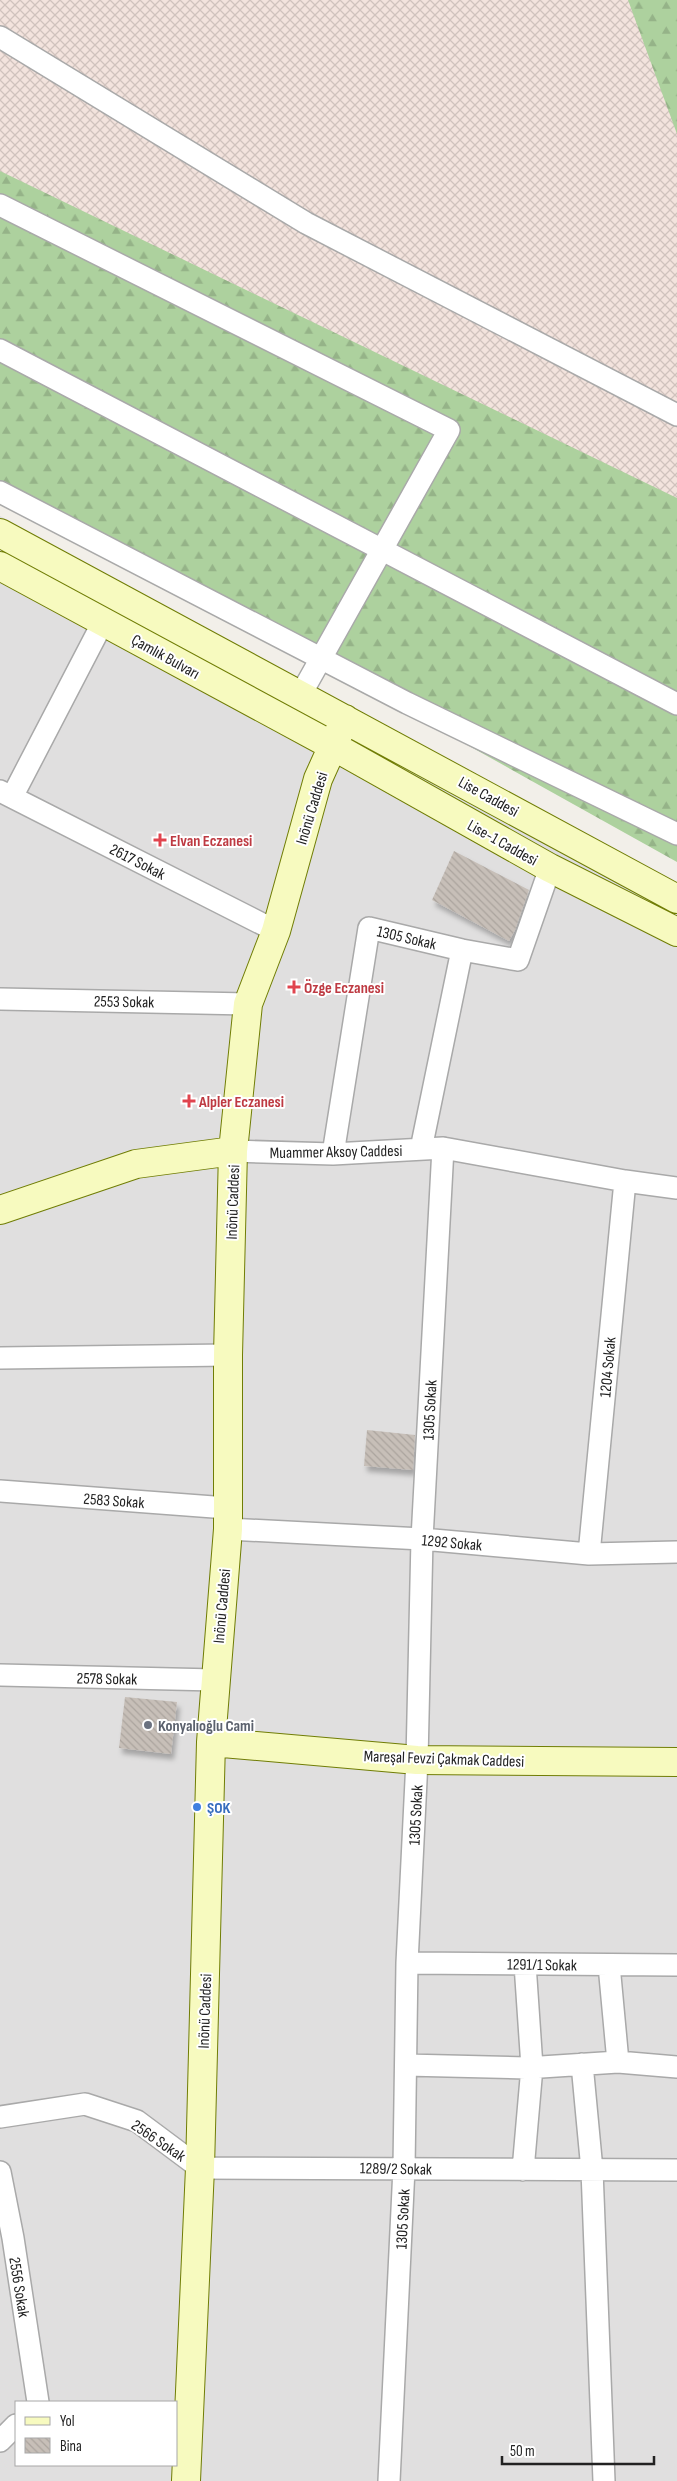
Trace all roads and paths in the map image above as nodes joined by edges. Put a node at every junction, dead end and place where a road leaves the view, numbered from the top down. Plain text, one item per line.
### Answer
1 (0, 37) edge
2 (0, 205) edge
3 (0, 350) edge
4 (677, 415) edge
5 (0, 492) edge
6 (0, 533) edge
7 (381, 551) junction
8 (0, 566) edge
9 (104, 622) junction
10 (322, 657) junction
11 (300, 694) junction
12 (677, 704) edge
13 (345, 719) junction
14 (333, 746) junction
15 (6, 794) edge
16 (677, 834) edge
17 (550, 868) junction
18 (677, 899) edge
19 (276, 931) junction
20 (677, 932) edge
21 (462, 950) junction
22 (0, 999) edge
23 (248, 1004) junction
24 (443, 1148) junction
25 (421, 1149) junction
26 (233, 1151) junction
27 (332, 1154) junction
28 (625, 1181) junction
29 (677, 1188) edge
30 (0, 1210) edge
31 (228, 1355) junction
32 (0, 1358) edge
33 (0, 1491) edge
34 (228, 1519) junction
35 (422, 1539) junction
36 (677, 1552) edge
37 (589, 1554) junction
38 (0, 1675) edge
39 (215, 1680) junction
40 (212, 1742) junction
41 (417, 1760) junction
42 (677, 1762) edge
43 (408, 1963) junction
44 (525, 1964) junction
45 (609, 1964) junction
46 (677, 1965) edge
47 (618, 2062) junction
48 (582, 2064) junction
49 (406, 2065) junction
50 (532, 2067) junction
51 (677, 2067) edge
52 (0, 2117) edge
53 (200, 2168) junction
54 (404, 2168) junction
55 (523, 2170) junction
56 (592, 2170) junction
57 (677, 2170) edge
58 (0, 2172) edge
59 (6, 2241) edge
60 (38, 2401) edge
61 (15, 2426) edge
62 (182, 2429) edge
63 (0, 2441) edge
64 (186, 2481) edge
65 (389, 2481) edge
66 (604, 2481) edge

1 - 4 street
2 - 7 street
3 - 7 street
5 - 10 street
6 - 11 street, Çamlık Bulvarı
7 - 10 street
7 - 12 street
8 - 9 street, Çamlık Bulvarı
9 - 14 street, Çamlık Bulvarı
9 - 15 street
10 - 11 street
10 - 16 street
11 - 13 street, Lise Caddesi
13 - 14 street, Inönü Caddesi
13 - 18 street, Lise Caddesi
14 - 17 street, Lise-1 Caddesi
14 - 19 street, Inönü Caddesi
15 - 19 street, 2617 Sokak
17 - 20 street, Lise-1 Caddesi
17 - 21 street, 1305 Sokak
19 - 23 street, Inönü Caddesi
21 - 25 street
21 - 27 street, 1305 Sokak
22 - 23 street, 2553 Sokak
23 - 26 street, Inönü Caddesi
24 - 25 street, Muammer Aksoy Caddesi
24 - 28 street, Muammer Aksoy Caddesi
24 - 35 street, 1305 Sokak
25 - 27 street, Muammer Aksoy Caddesi
26 - 27 street, Muammer Aksoy Caddesi
26 - 30 street, Muammer Aksoy Caddesi
26 - 31 street, Inönü Caddesi
28 - 29 street, Muammer Aksoy Caddesi
28 - 37 street, 1204 Sokak
31 - 32 street
31 - 34 street, Inönü Caddesi
33 - 34 street, 2583 Sokak
34 - 35 street, 1292 Sokak
34 - 39 street, Inönü Caddesi
35 - 37 street, 1292 Sokak
35 - 41 street, 1305 Sokak
36 - 37 street, 1292 Sokak
38 - 39 street, 2578 Sokak
39 - 40 street, Inönü Caddesi
40 - 41 street, Mareşal Fevzi Çakmak Caddesi
40 - 53 street, Inönü Caddesi
41 - 42 street, Mareşal Fevzi Çakmak Caddesi
41 - 43 street, 1305 Sokak
43 - 44 street, 1291/1 Sokak
43 - 49 street, 1305 Sokak
44 - 45 street, 1291/1 Sokak
44 - 50 street
45 - 46 street, 1291/1 Sokak
45 - 47 street
47 - 48 street
47 - 51 street
48 - 50 street
48 - 56 street
49 - 50 street
49 - 54 street, 1305 Sokak
50 - 55 street
52 - 53 street, 2566 Sokak
53 - 54 street, 1289/2 Sokak
53 - 62 street, Inönü Caddesi
54 - 55 street, 1289/2 Sokak
54 - 65 street, 1305 Sokak
55 - 56 street, 1289/2 Sokak
56 - 57 street, 1289/2 Sokak
56 - 66 street
58 - 59 street, 2556 Sokak
59 - 60 street, 2556 Sokak
61 - 63 street
62 - 64 street, Inönü Caddesi

